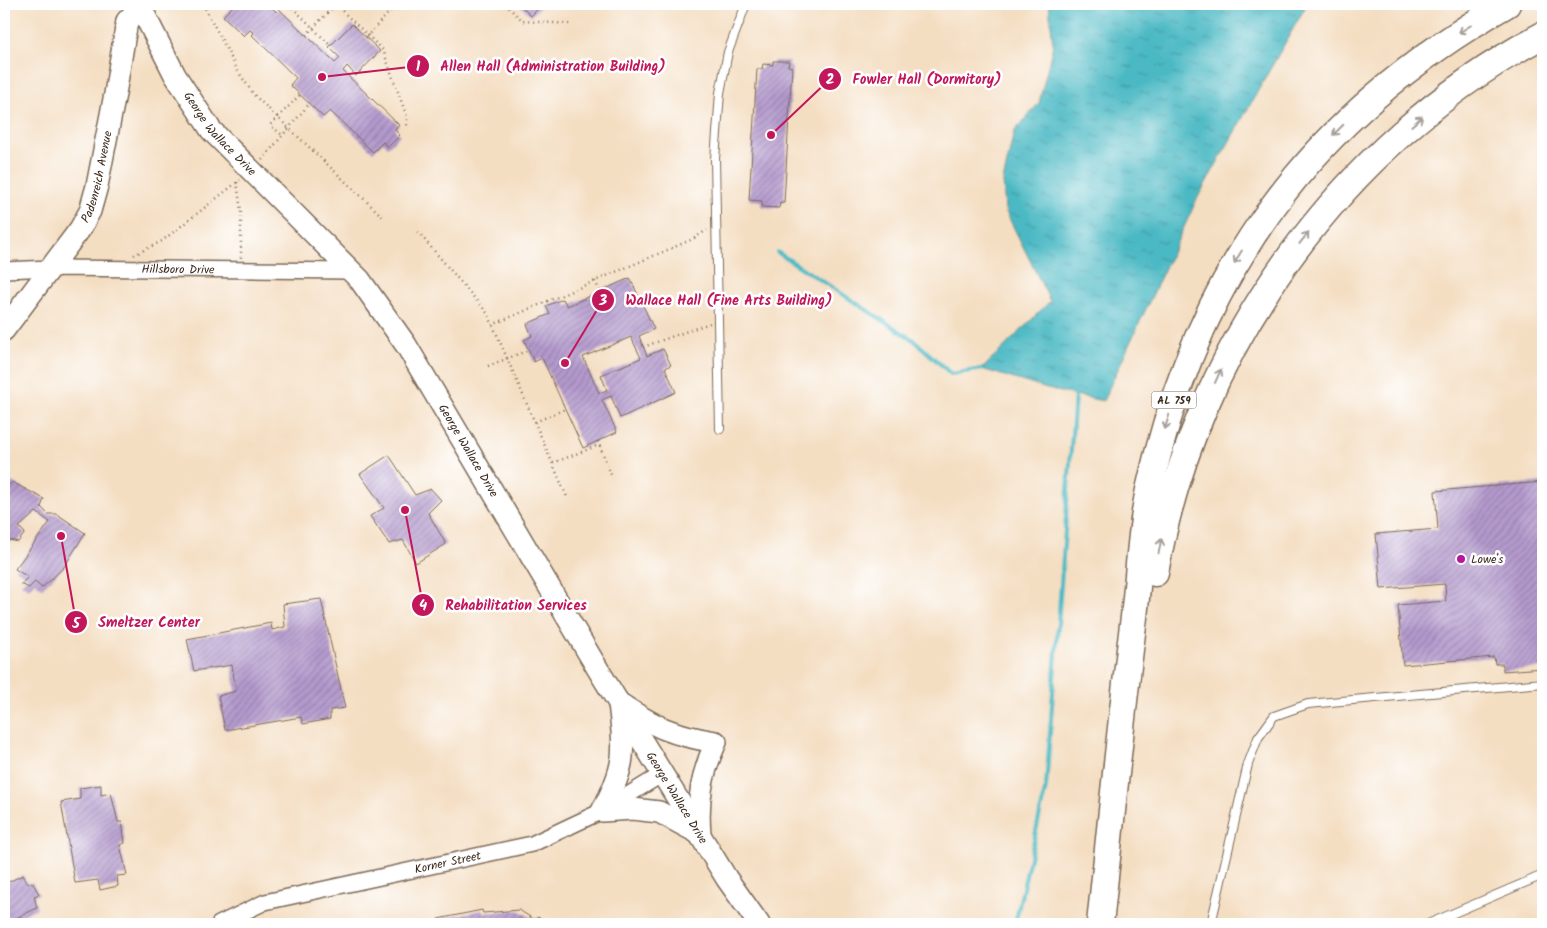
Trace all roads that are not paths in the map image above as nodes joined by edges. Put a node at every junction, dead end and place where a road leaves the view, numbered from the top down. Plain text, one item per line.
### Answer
1 (746, 4) edge
2 (1507, 4) edge
3 (140, 6) edge
4 (1543, 36) edge
5 (51, 268) junction
6 (4, 270) edge
7 (351, 271) junction
8 (4, 330) edge
9 (720, 429) dead end
10 (1543, 683) edge
11 (619, 703) junction
12 (664, 774) junction
13 (602, 812) junction
14 (700, 834) junction
15 (1543, 875) edge
16 (219, 924) edge
17 (759, 924) edge
18 (1100, 924) edge
19 (1117, 924) edge
20 (1211, 924) edge
21 (1428, 924) edge

1 - 9 lane
2 -> 18 highway, AL 759
3 - 5 street, Padenreich Avenue
3 - 7 street, George Wallace Drive
19 -> 4 highway, AL 759
5 - 6 street, Hillsboro Drive
5 - 7 street, Hillsboro Drive
5 - 8 street, Padenreich Avenue
7 - 11 street, George Wallace Drive
10 - 20 lane
11 - 12 street, George Wallace Drive
11 - 13 street
11 - 14 street
12 - 13 street, Korner Street
12 - 14 street, George Wallace Drive
13 - 14 street
13 - 16 street, Korner Street
14 - 17 street, George Wallace Drive
15 - 21 lane

